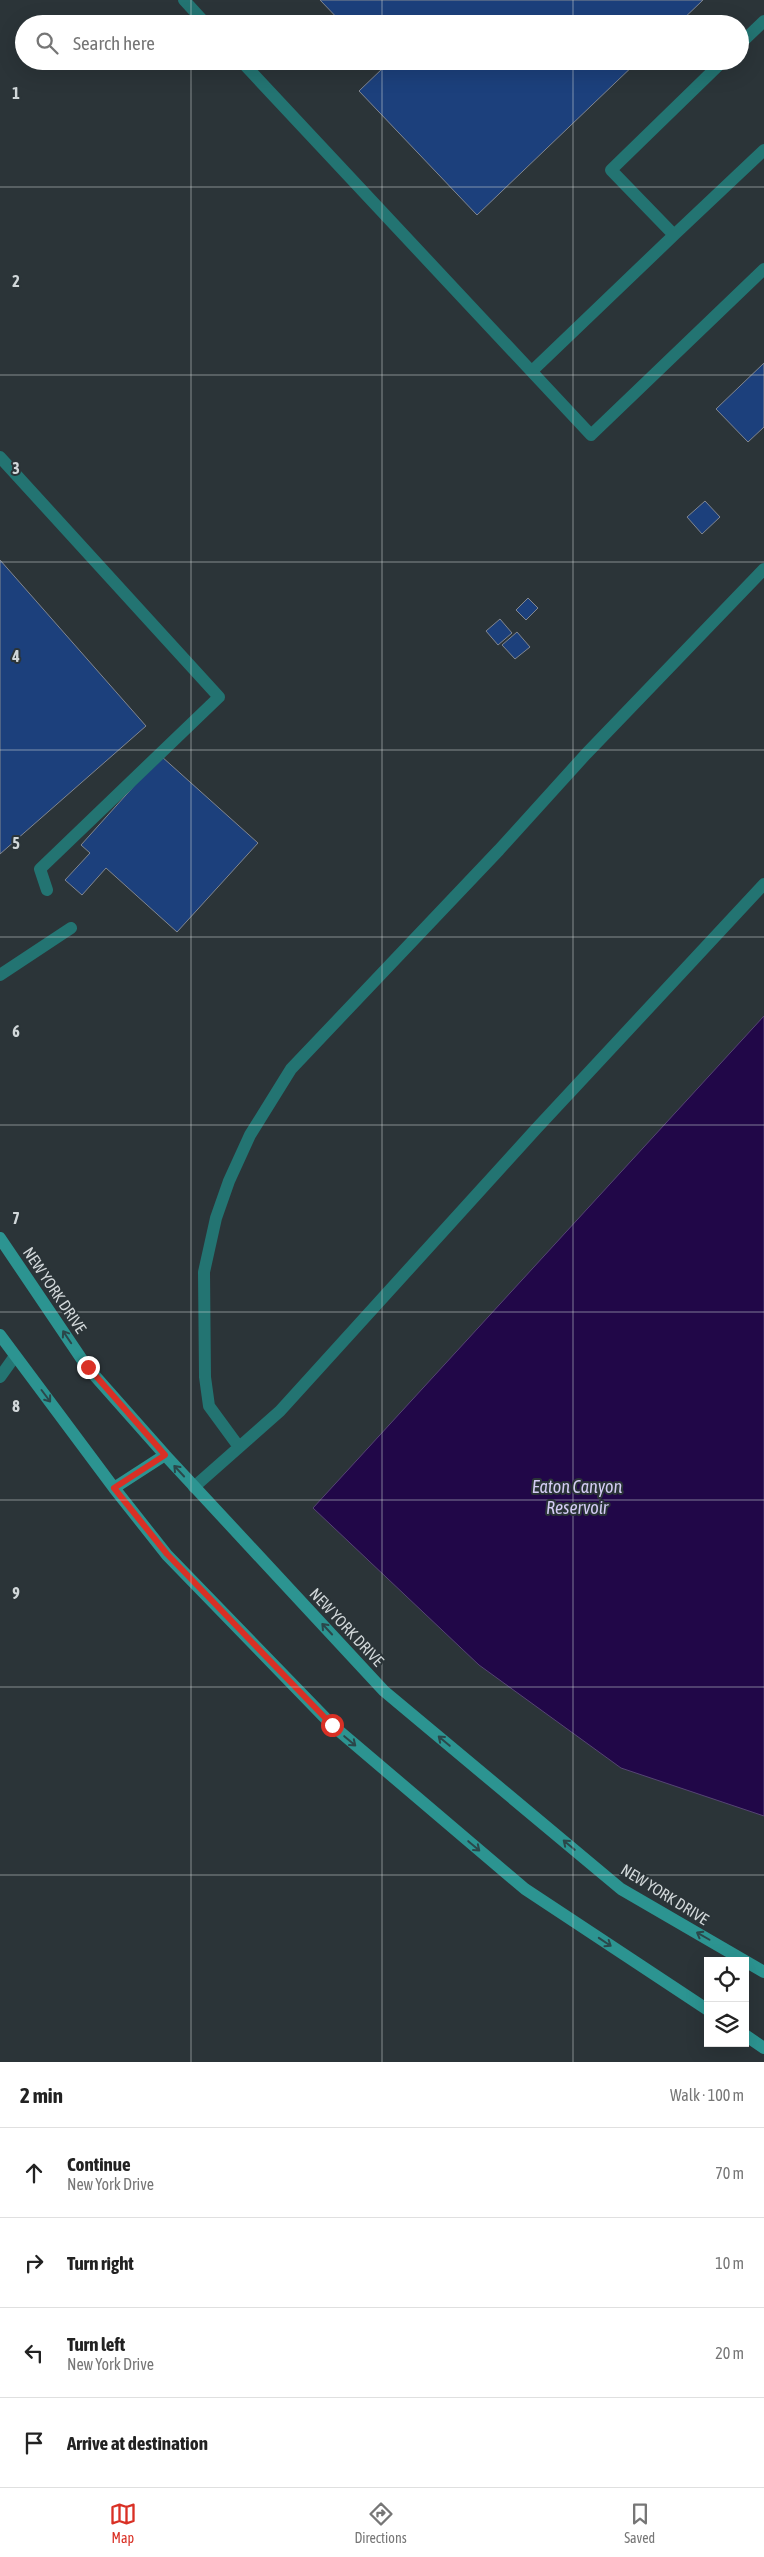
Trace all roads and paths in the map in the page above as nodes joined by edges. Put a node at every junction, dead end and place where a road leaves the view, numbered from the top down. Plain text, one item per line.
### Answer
1 (184, 0) edge
2 (198, 15) edge
3 (764, 21) edge
4 (749, 35) edge
5 (249, 70) edge
6 (713, 70) edge
7 (764, 150) edge
8 (674, 235) junction
9 (764, 269) edge
10 (532, 371) junction
11 (0, 457) edge
12 (764, 568) edge
13 (764, 884) edge
14 (47, 890) dead end
15 (70, 928) dead end
16 (0, 975) edge
17 (0, 1238) edge
18 (0, 1335) edge
19 (15, 1356) junction
20 (0, 1377) edge
21 (239, 1447) junction
22 (165, 1455) junction
23 (194, 1486) junction
24 (114, 1488) junction
25 (738, 1957) edge
26 (749, 1963) edge
27 (764, 1972) edge
28 (704, 2007) edge
29 (749, 2038) edge
30 (764, 2048) edge

1 - 2 lane
3 - 4 lane
5 - 10 lane
6 - 8 lane
7 - 8 lane
8 - 10 lane
9 - 10 lane
11 - 14 lane
12 - 21 lane
13 - 21 lane
15 - 16 lane
22 -> 17 main road, NEW YORK DRIVE
18 - 19 main road
19 - 20 lane
19 -> 24 main road
21 - 23 lane
23 -> 22 main road, NEW YORK DRIVE
22 - 24 main road
25 -> 23 main road, NEW YORK DRIVE
24 -> 28 main road
26 - 27 main road, NEW YORK DRIVE
29 - 30 main road

